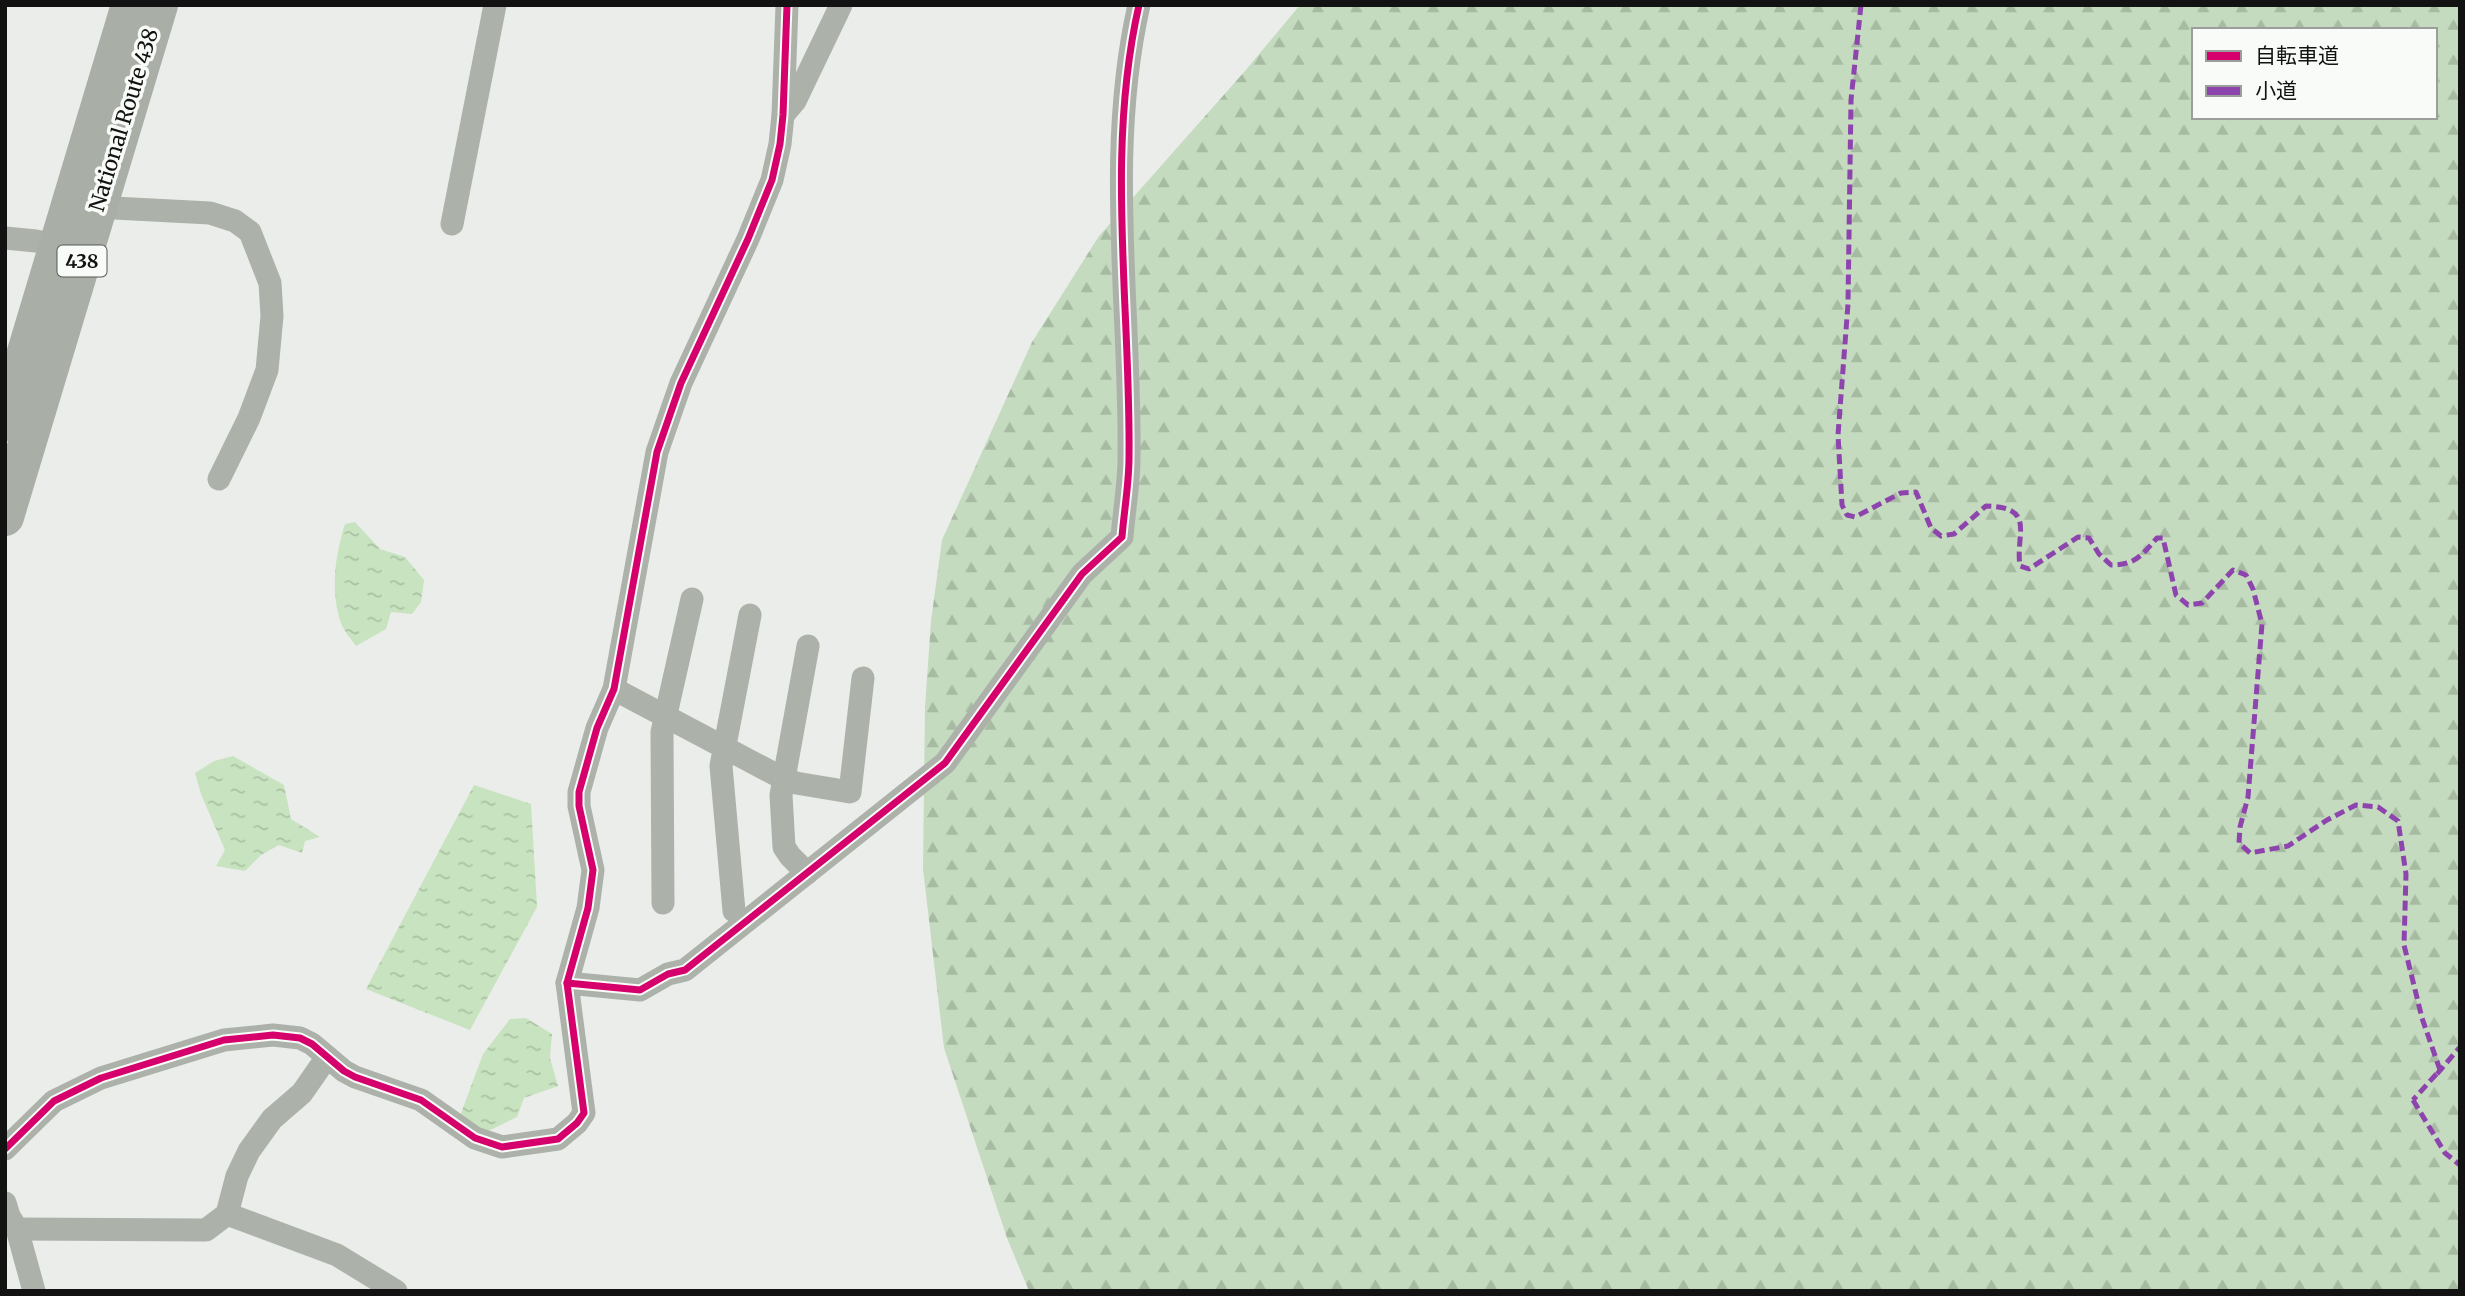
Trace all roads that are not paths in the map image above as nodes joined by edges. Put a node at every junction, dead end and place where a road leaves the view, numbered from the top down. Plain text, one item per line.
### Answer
1 (130, 5) edge
2 (159, 5) edge
3 (495, 5) edge
4 (787, 5) edge
5 (841, 5) edge
6 (1139, 5) edge
7 (783, 115) junction
8 (84, 203) junction
9 (452, 224) dead end
10 (5, 238) edge
11 (71, 248) junction
12 (5, 422) edge
13 (219, 478) dead end
14 (5, 517) edge
15 (692, 599) dead end
16 (750, 615) dead end
17 (807, 646) dead end
18 (863, 678) dead end
19 (614, 689) junction
20 (666, 717) junction
21 (725, 748) junction
22 (784, 779) junction
23 (807, 873) junction
24 (663, 903) dead end
25 (734, 911) dead end
26 (567, 983) junction
27 (327, 1057) junction
28 (5, 1149) edge
29 (5, 1203) edge
30 (227, 1214) junction
31 (18, 1229) junction
32 (34, 1291) edge
33 (396, 1291) edge

1 - 8 highway, National Route 438 / 438
2 - 8 highway, National Route 438 / 438
3 - 9 street
4 - 7 street
5 - 7 street
6 - 23 street
7 - 19 street
8 - 11 highway, National Route 438 / 438
8 - 13 street
10 - 11 street
11 - 12 highway, National Route 438 / 438
11 - 14 highway, National Route 438 / 438
15 - 20 street
16 - 21 street
17 - 22 street
18 - 22 street
19 - 20 street
19 - 26 street
20 - 21 street
20 - 24 street
21 - 22 street
21 - 25 street
22 - 23 street
23 - 26 street
26 - 27 street
27 - 28 street
27 - 30 street
29 - 31 street
30 - 31 street
30 - 33 street
31 - 32 street

